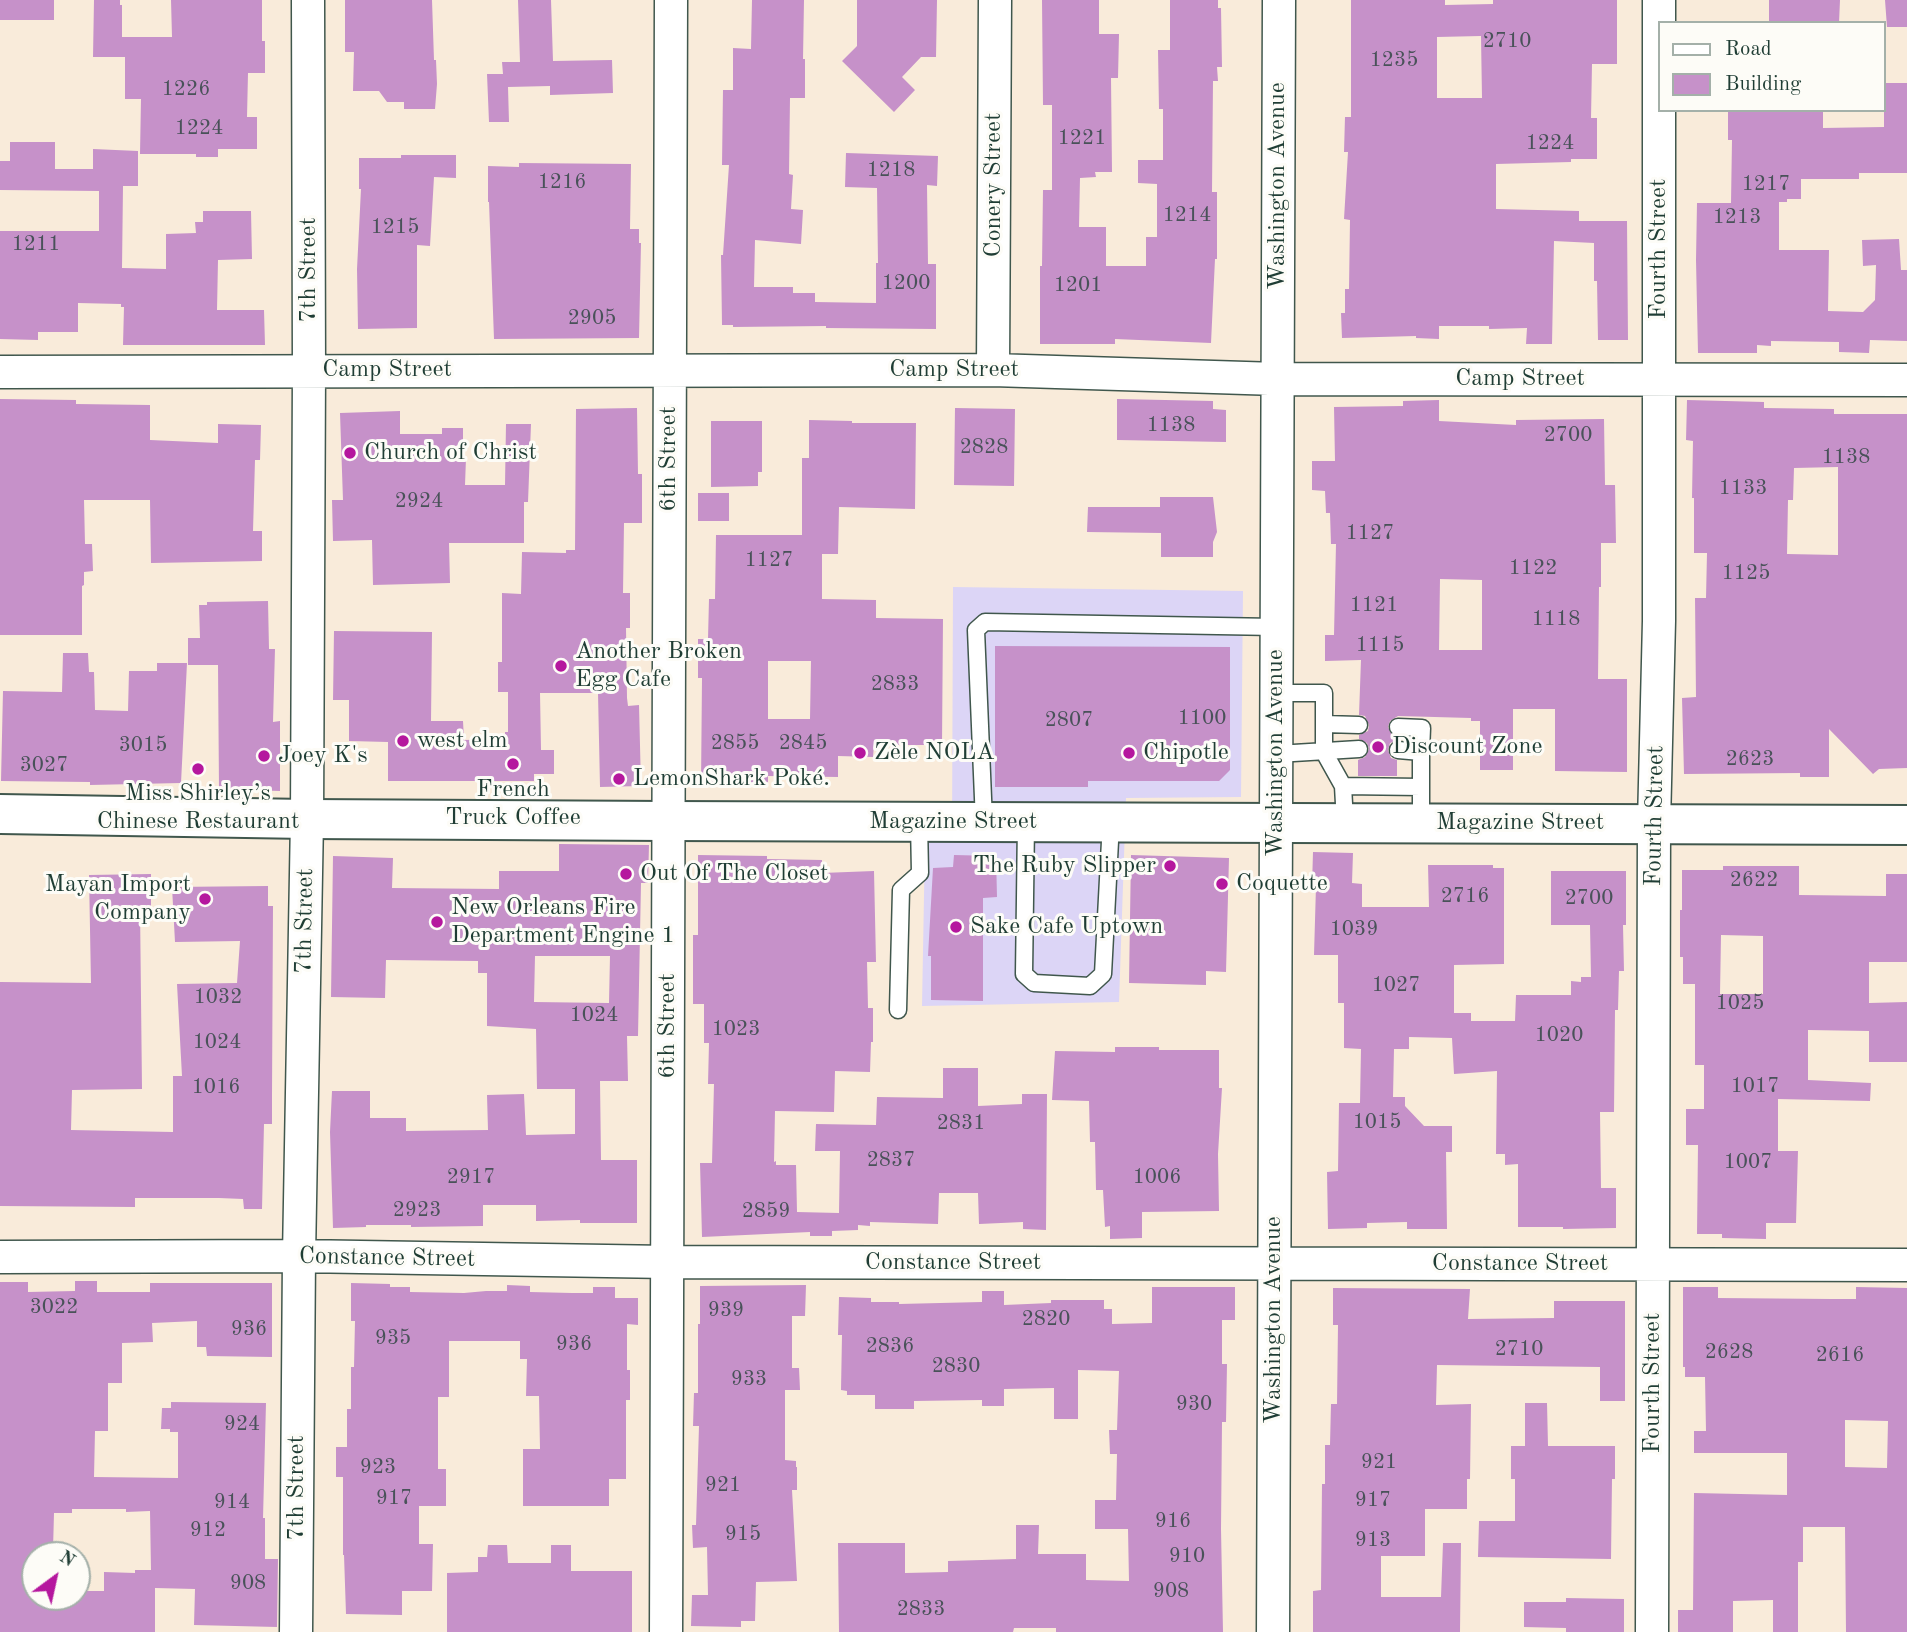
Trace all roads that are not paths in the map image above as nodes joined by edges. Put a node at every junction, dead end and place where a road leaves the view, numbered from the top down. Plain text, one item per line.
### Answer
1 (308, 0) edge
2 (670, 0) edge
3 (995, 0) edge
4 (1279, 0) edge
5 (1659, 0) edge
6 (1659, 21) edge
7 (1659, 112) edge
8 (309, 370) junction
9 (669, 370) junction
10 (993, 370) junction
11 (0, 372) edge
12 (1278, 379) junction
13 (1659, 379) junction
14 (1907, 380) edge
15 (1276, 627) junction
16 (1277, 693) junction
17 (1324, 724) junction
18 (1359, 725) dead end
19 (1398, 727) dead end
20 (1359, 749) dead end
21 (1398, 750) dead end
22 (1324, 752) junction
23 (1421, 752) junction
24 (1277, 754) junction
25 (1344, 804) junction
26 (1421, 805) junction
27 (0, 814) edge
28 (307, 819) junction
29 (667, 821) junction
30 (919, 821) junction
31 (1111, 821) junction
32 (984, 822) junction
33 (1026, 822) junction
34 (1275, 822) junction
35 (1654, 823) junction
36 (1907, 825) edge
37 (898, 1010) dead end
38 (299, 1256) junction
39 (0, 1257) edge
40 (668, 1262) junction
41 (1274, 1264) junction
42 (1653, 1265) junction
43 (1907, 1265) edge
44 (296, 1632) edge
45 (666, 1632) edge
46 (1273, 1632) edge
47 (1652, 1632) edge

1 - 8 street, 7th Street
2 - 9 street, 6th Street
3 - 10 street, Conery Street
4 - 12 street, Washington Avenue
5 - 6 street, Fourth Street
7 - 13 street, Fourth Street
8 - 9 street, Camp Street
8 - 11 street, Camp Street
8 - 28 street, 7th Street
9 - 10 street, Camp Street
9 - 29 street, 6th Street
10 - 12 street, Camp Street
12 - 13 street, Camp Street
12 - 15 street, Washington Avenue
13 - 14 street, Camp Street
13 - 35 street, Fourth Street
15 - 16 street, Washington Avenue
15 - 32 lane
16 - 17 lane
16 - 24 street, Washington Avenue
17 - 18 lane
17 - 22 lane
19 - 23 lane
20 - 22 lane
21 - 23 lane
22 - 24 lane
22 - 25 lane
23 - 26 lane
24 - 34 street, Washington Avenue
25 - 26 street, Magazine Street
25 - 34 street, Magazine Street
26 - 35 street, Magazine Street
27 - 28 street, Magazine Street
28 - 29 street, Magazine Street
28 - 38 street, 7th Street
29 - 30 street, Magazine Street
29 - 40 street, 6th Street
30 - 32 street, Magazine Street
30 - 37 lane
31 - 33 street, Magazine Street
31 - 33 lane
31 - 34 street, Magazine Street
32 - 33 street, Magazine Street
34 - 41 street, Washington Avenue
35 - 36 street, Magazine Street
35 - 42 street, Fourth Street
38 - 39 street, Constance Street
38 - 40 street, Constance Street
38 - 44 street, 7th Street
40 - 41 street, Constance Street
40 - 45 street, 6th Street
41 - 42 street, Constance Street
41 - 46 street, Washington Avenue
42 - 43 street, Constance Street
42 - 47 street, Fourth Street

